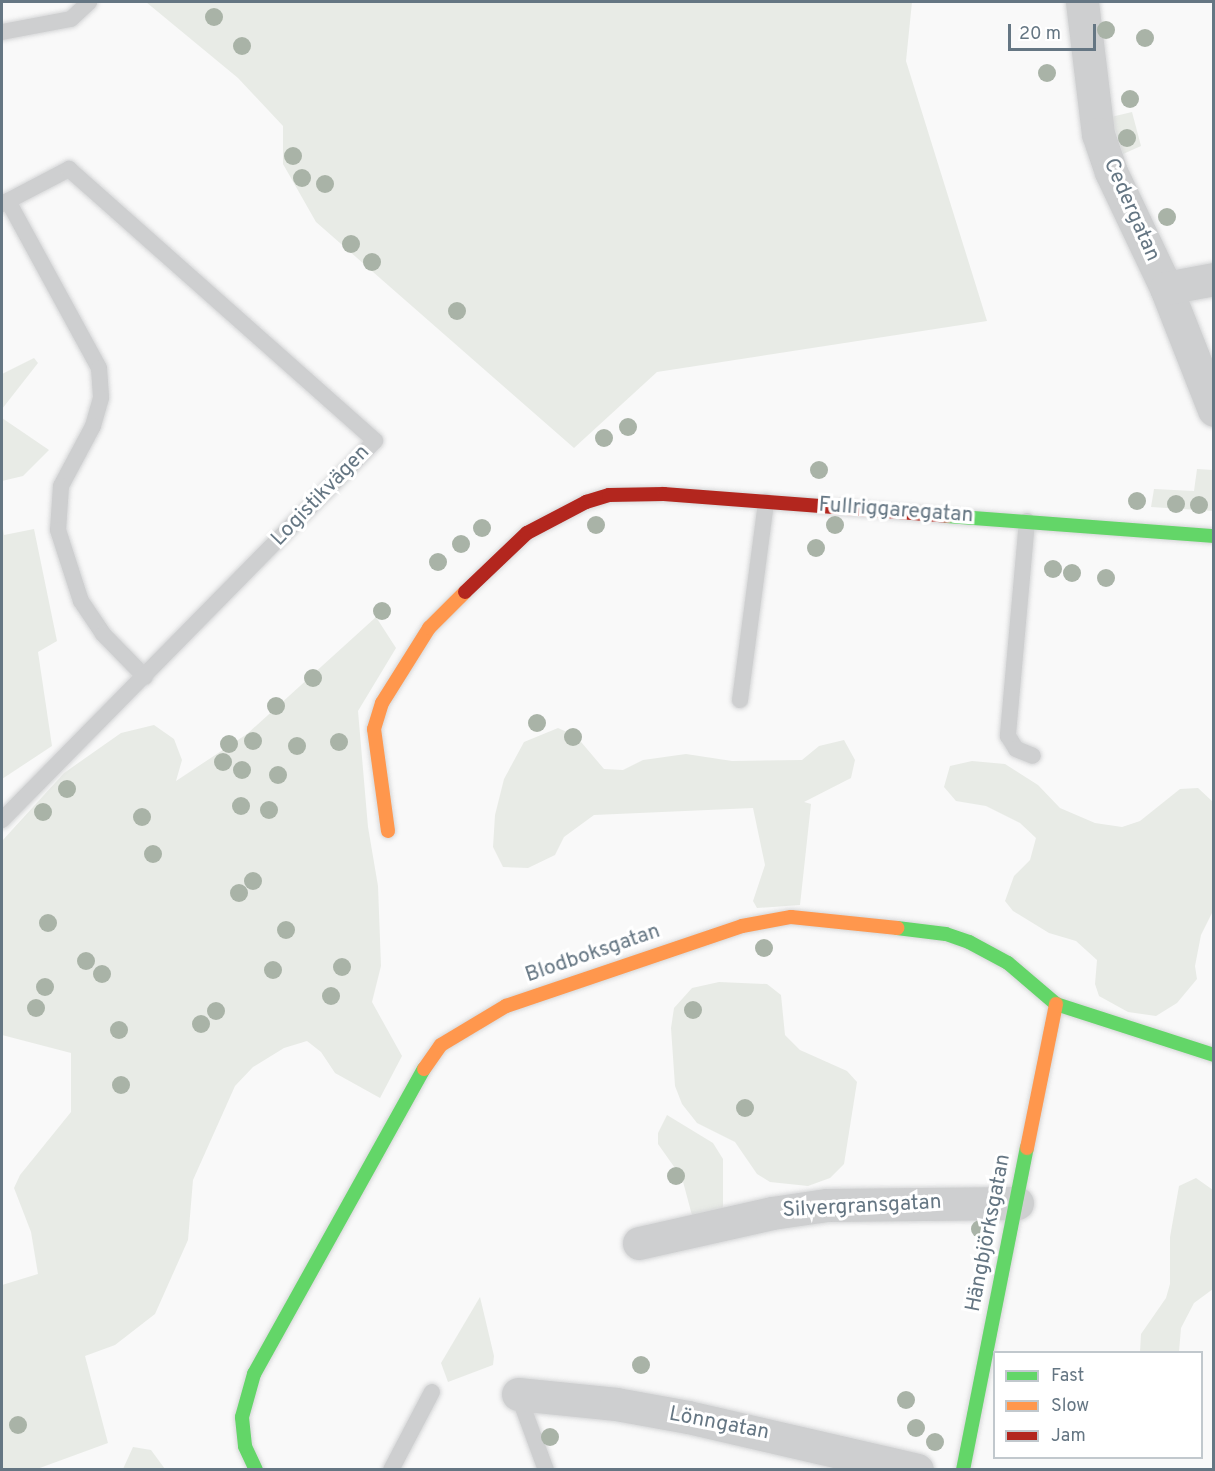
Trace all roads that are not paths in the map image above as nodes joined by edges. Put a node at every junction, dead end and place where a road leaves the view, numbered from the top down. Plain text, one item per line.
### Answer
1 (89, 2) edge
2 (1082, 2) edge
3 (2, 32) edge
4 (5, 203) edge
5 (1214, 279) edge
6 (1166, 288) junction
7 (1214, 410) edge
8 (766, 502) junction
9 (1027, 521) junction
10 (1214, 536) edge
11 (145, 677) junction
12 (740, 700) dead end
13 (1033, 756) dead end
14 (2, 820) edge
15 (388, 831) dead end
16 (1056, 1004) junction
17 (1214, 1055) edge
18 (1017, 1203) junction
19 (639, 1243) dead end
20 (432, 1392) dead end
21 (518, 1394) joint
22 (256, 1470) edge
23 (391, 1470) edge
24 (546, 1470) edge
25 (917, 1470) edge
26 (963, 1470) edge

1 - 3 lane
2 - 6 street, Cedergatan
4 - 11 lane
4 - 11 lane, Logistikvägen
5 - 6 street
6 - 7 street, Cedergatan
8 - 9 street, Fullriggaregatan
8 - 12 lane
8 - 15 street, Fullriggaregatan
9 - 10 street, Fullriggaregatan
9 - 13 lane
11 - 14 lane, Logistikvägen
16 - 17 street, Blodboksgatan
16 - 18 street, Hängbjörksgatan
16 - 22 street, Blodboksgatan
18 - 19 street, Silvergransgatan
18 - 26 street, Hängbjörksgatan
20 - 23 lane
21 - 24 lane
21 - 25 street, Lönngatan

